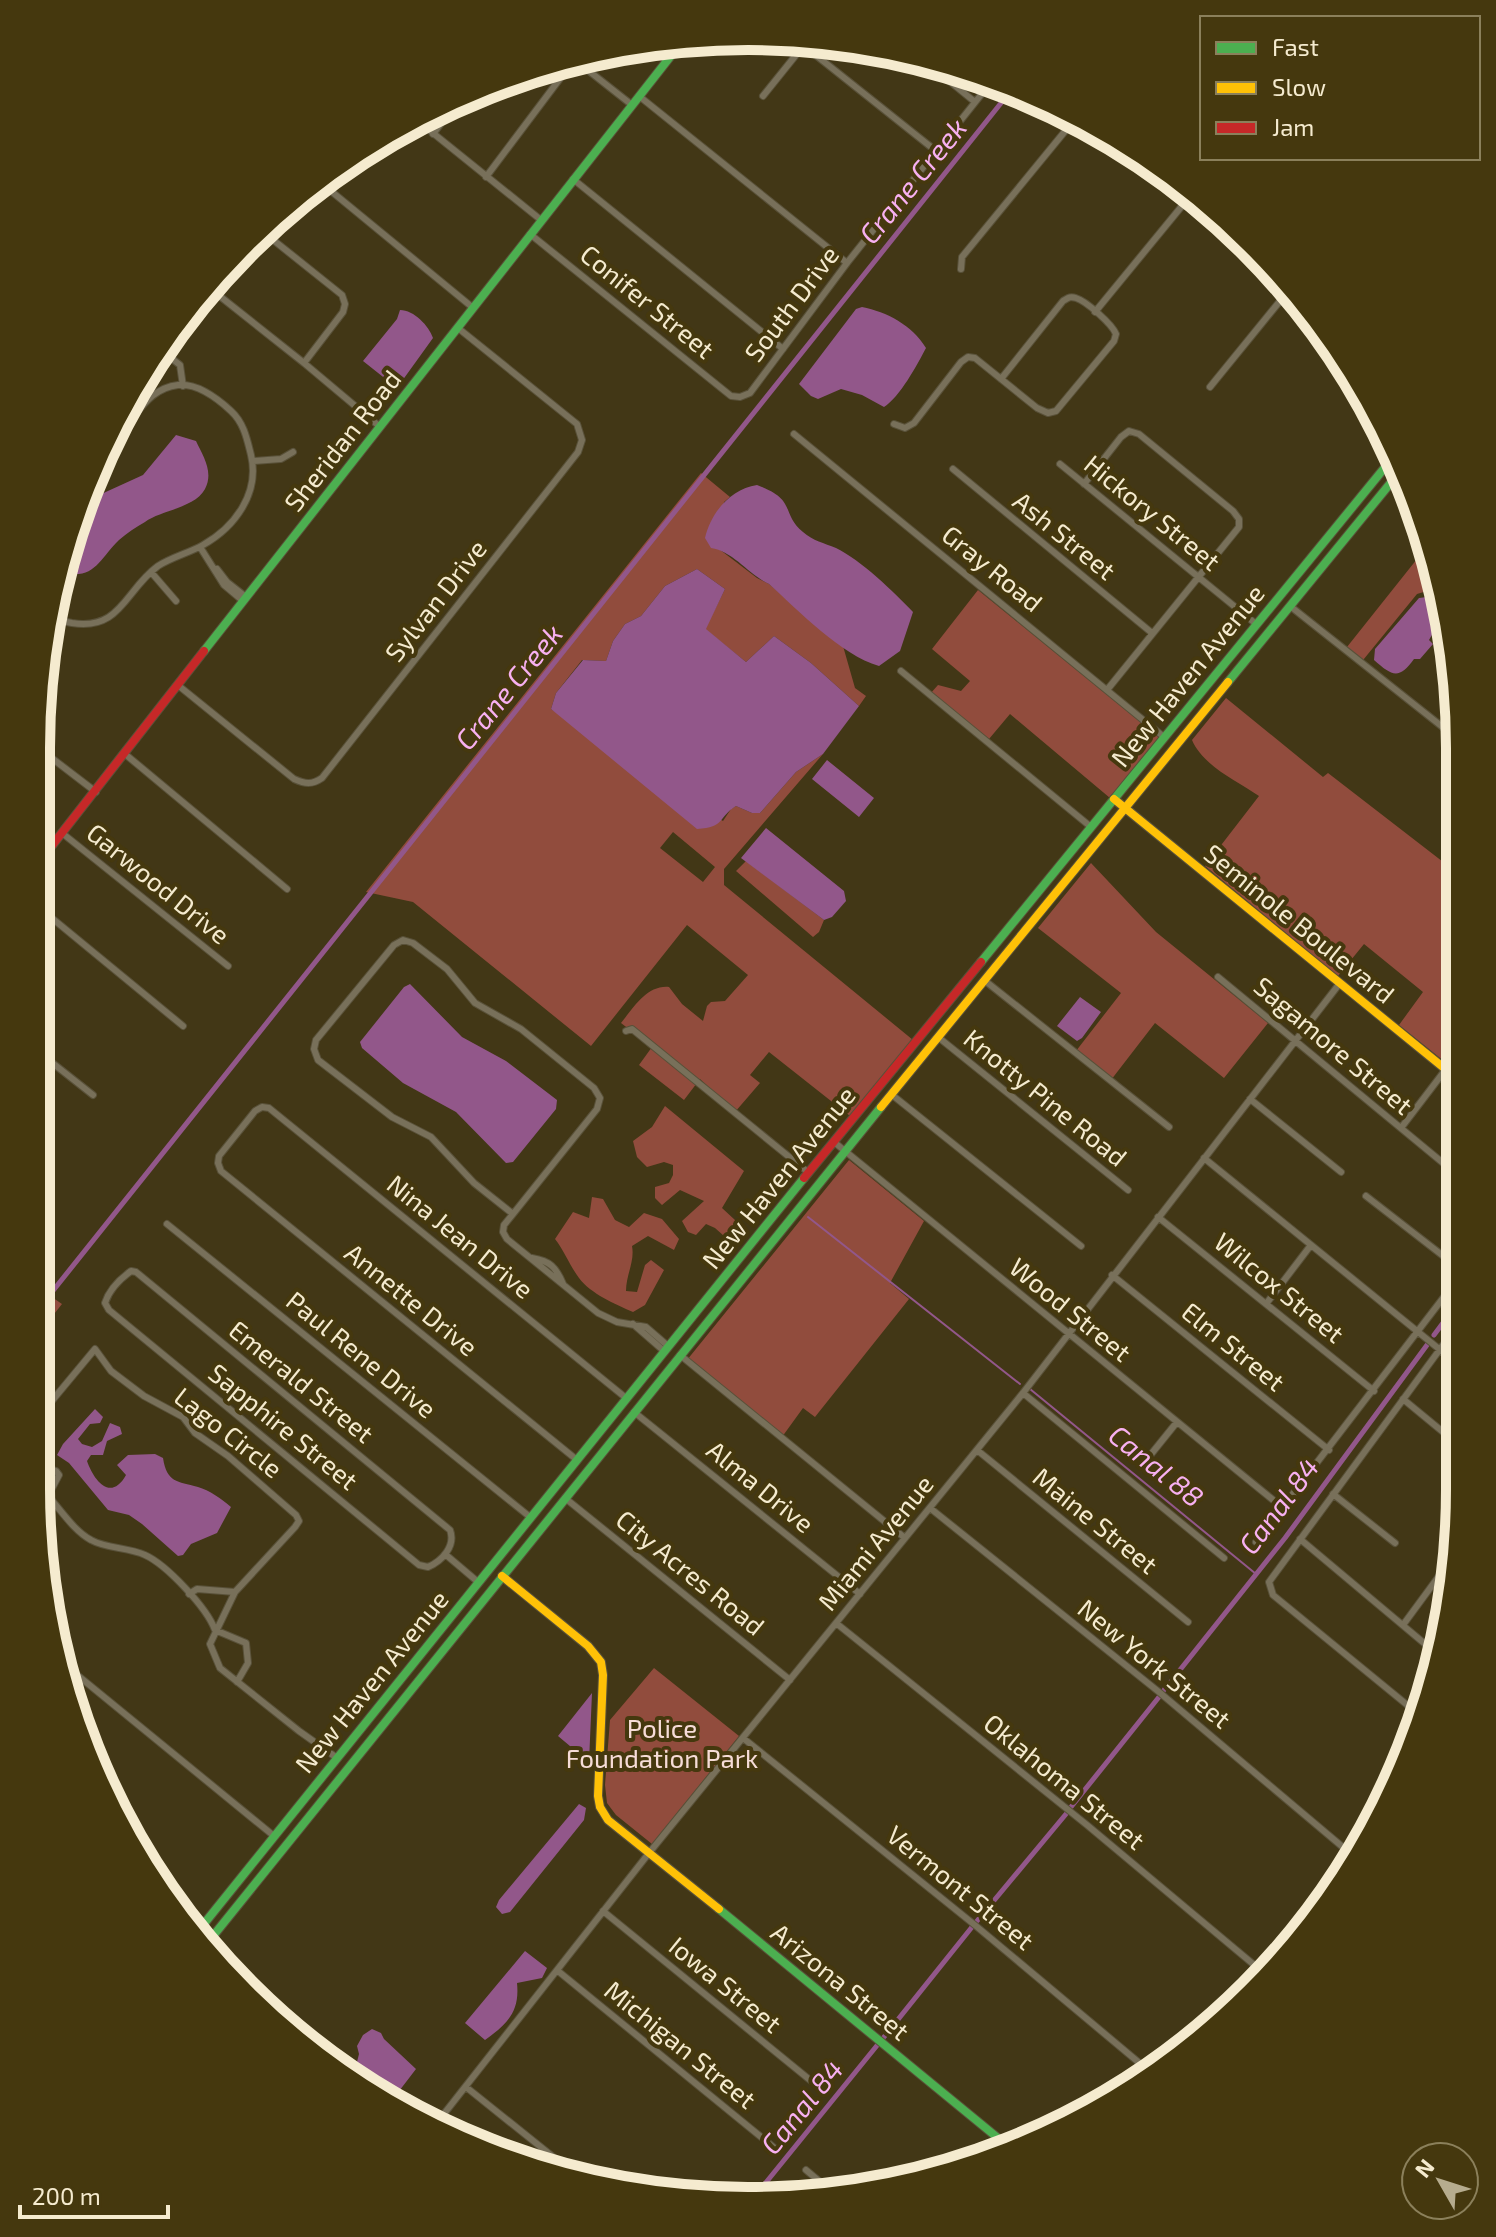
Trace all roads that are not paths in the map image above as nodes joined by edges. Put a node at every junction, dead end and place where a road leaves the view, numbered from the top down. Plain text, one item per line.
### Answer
1 (795, 51) edge
2 (814, 53) edge
3 (672, 54) edge
4 (586, 69) edge
5 (562, 75) edge
6 (948, 80) edge
7 (984, 91) edge
8 (639, 96) junction
9 (763, 96) dead end
10 (975, 102) junction
11 (632, 105) junction
12 (444, 120) edge
13 (1068, 128) edge
14 (427, 129) edge
15 (433, 134) junction
16 (936, 151) junction
17 (486, 177) junction
18 (573, 179) junction
19 (329, 190) edge
20 (1184, 203) edge
21 (541, 220) junction
22 (530, 234) junction
23 (271, 238) edge
24 (847, 263) junction
25 (961, 269) dead end
26 (218, 294) edge
27 (1282, 299) edge
28 (472, 307) junction
29 (1095, 312) junction
30 (458, 328) junction
31 (783, 349) junction
32 (170, 357) edge
33 (304, 363) junction
34 (1001, 379) junction
35 (183, 386) junction
36 (1210, 387) dead end
37 (740, 397) joint
38 (140, 407) edge
39 (894, 424) dead end
40 (379, 426) junction
41 (794, 434) dead end
42 (293, 452) dead end
43 (253, 461) junction
44 (1060, 464) dead end
45 (1385, 466) joint
46 (953, 469) dead end
47 (1393, 480) edge
48 (1371, 483) junction
49 (1084, 484) junction
50 (1383, 492) junction
51 (1370, 508) junction
52 (1337, 526) junction
53 (1324, 540) junction
54 (1340, 545) junction
55 (202, 546) junction
56 (1325, 563) junction
57 (151, 572) junction
58 (1198, 576) junction
59 (244, 599) junction
60 (176, 601) dead end
61 (1290, 606) junction
62 (1270, 608) junction
63 (62, 621) edge
64 (1256, 624) junction
65 (1268, 632) junction
66 (1152, 633) junction
67 (1253, 651) junction
68 (901, 671) dead end
69 (179, 686) junction
70 (1107, 690) junction
71 (1446, 729) edge
72 (1164, 737) junction
73 (125, 754) junction
74 (50, 757) edge
75 (1163, 761) junction
76 (96, 792) junction
77 (1114, 799) junction
78 (1125, 808) junction
79 (1091, 827) junction
80 (62, 833) junction
81 (50, 848) edge
82 (287, 889) dead end
83 (1022, 911) junction
84 (50, 917) edge
85 (996, 943) junction
86 (1000, 960) junction
87 (228, 966) dead end
88 (1218, 977) dead end
89 (984, 980) junction
90 (1340, 983) junction
91 (942, 1009) junction
92 (183, 1026) dead end
93 (626, 1031) dead end
94 (938, 1037) junction
95 (1296, 1040) junction
96 (50, 1061) edge
97 (1446, 1069) joint
98 (893, 1070) junction
99 (891, 1094) junction
100 (93, 1095) dead end
101 (1250, 1099) junction
102 (1169, 1127) dead end
103 (1401, 1128) junction
104 (834, 1142) junction
105 (845, 1151) junction
106 (1204, 1158) junction
107 (1446, 1165) edge
108 (221, 1171) joint
109 (1341, 1172) dead end
110 (809, 1173) junction
111 (1128, 1190) dead end
112 (1366, 1196) dead end
113 (513, 1214) junction
114 (772, 1217) junction
115 (1158, 1217) junction
116 (167, 1224) dead end
117 (760, 1232) junction
118 (772, 1241) junction
119 (1311, 1245) junction
120 (1081, 1246) dead end
121 (759, 1256) junction
122 (532, 1258) junction
123 (1446, 1258) edge
124 (553, 1265) junction
125 (547, 1272) junction
126 (1112, 1275) junction
127 (563, 1284) junction
128 (1446, 1294) edge
129 (107, 1297) joint
130 (1266, 1304) junction
131 (682, 1329) junction
132 (1417, 1331) junction
133 (1067, 1334) junction
134 (1446, 1341) edge
135 (666, 1349) junction
136 (1440, 1349) junction
137 (1446, 1354) edge
138 (680, 1355) junction
139 (668, 1370) junction
140 (1374, 1391) junction
141 (1023, 1393) junction
142 (626, 1398) junction
143 (1403, 1399) junction
144 (50, 1403) edge
145 (634, 1412) junction
146 (1177, 1422) junction
147 (1446, 1434) edge
148 (977, 1450) junction
149 (1329, 1450) junction
150 (1148, 1458) dead end
151 (577, 1460) junction
152 (50, 1469) edge
153 (566, 1473) junction
154 (50, 1492) edge
155 (1333, 1494) junction
156 (50, 1498) edge
157 (565, 1498) junction
158 (930, 1508) junction
159 (1283, 1508) junction
160 (530, 1517) junction
161 (905, 1538) junction
162 (1300, 1539) junction
163 (531, 1540) junction
164 (1256, 1542) dead end
165 (1395, 1543) dead end
166 (445, 1554) junction
167 (501, 1554) junction
168 (1224, 1558) dead end
169 (1441, 1574) edge
170 (502, 1576) junction
171 (478, 1582) junction
172 (235, 1592) junction
173 (189, 1594) junction
174 (860, 1594) junction
175 (476, 1608) junction
176 (1188, 1622) dead end
177 (836, 1623) junction
178 (1403, 1625) junction
179 (215, 1630) junction
180 (1428, 1646) edge
181 (411, 1666) junction
182 (75, 1673) edge
183 (420, 1678) junction
184 (790, 1680) junction
185 (237, 1682) junction
186 (1411, 1708) edge
187 (356, 1734) junction
188 (743, 1738) junction
189 (337, 1758) junction
190 (354, 1761) junction
191 (333, 1786) junction
192 (286, 1821) junction
193 (274, 1836) junction
194 (284, 1847) junction
195 (1345, 1849) edge
196 (649, 1853) junction
197 (272, 1862) junction
198 (603, 1911) junction
199 (203, 1925) edge
200 (213, 1936) edge
201 (1257, 1967) edge
202 (558, 1971) junction
203 (1142, 2065) edge
204 (466, 2087) junction
205 (821, 2089) dead end
206 (442, 2116) edge
207 (1000, 2140) edge
208 (777, 2150) dead end
209 (557, 2160) edge
210 (806, 2170) dead end
211 (821, 2183) edge

1 - 9 street
2 - 16 street
3 - 8 main road, Sheridan Road
4 - 11 street
5 - 17 street
6 - 10 street
7 - 10 street, South Drive
8 - 11 main road, Sheridan Road
8 - 24 street
10 - 16 street, South Drive
11 - 18 main road, Sheridan Road
12 - 15 street
13 - 25 street
14 - 15 street
15 - 17 street
16 - 24 street, South Drive
17 - 21 street
18 - 21 main road, Sheridan Road
18 - 31 street
19 - 28 street
20 - 29 street
21 - 22 main road, Sheridan Road
22 - 28 main road, Sheridan Road
22 - 37 street, Conifer Street
23 - 33 street
24 - 31 street, South Drive
26 - 33 street
27 - 36 street
28 - 30 main road, Sheridan Road
29 - 34 street
29 - 34 street
30 - 40 main road, Sheridan Road
30 - 69 street, Sylvan Drive
31 - 37 street, South Drive
32 - 35 street
33 - 40 street
34 - 39 street
35 - 38 street
35 - 43 street
40 - 59 main road, Sheridan Road
41 - 70 street, Gray Road
42 - 43 street
43 - 55 street
44 - 49 street, Hickory Street
45 - 48 main road, New Haven Avenue
45 - 50 main road
46 - 66 street, Ash Street
47 - 50 main road, New Haven Avenue
48 - 51 main road
48 - 52 main road, New Haven Avenue
49 - 58 street, Hickory Street
49 - 58 street
50 - 51 main road, New Haven Avenue
51 - 54 main road, New Haven Avenue
52 - 53 main road, New Haven Avenue
52 - 54 main road
53 - 56 main road
53 - 62 main road, New Haven Avenue
54 - 56 main road, New Haven Avenue
55 - 57 street
55 - 59 street
56 - 61 main road, New Haven Avenue
57 - 60 street
57 - 63 street
58 - 64 street, Hickory Street
58 - 66 street
59 - 69 main road, Sheridan Road
61 - 65 main road, New Haven Avenue
61 - 71 street
62 - 64 main road, New Haven Avenue
62 - 65 main road
64 - 67 main road
64 - 72 main road, New Haven Avenue
65 - 67 main road, New Haven Avenue
66 - 70 street
67 - 75 main road, New Haven Avenue
68 - 79 street
69 - 73 main road, Sheridan Road
70 - 72 street, Gray Road
72 - 75 main road
72 - 77 main road, New Haven Avenue
73 - 76 main road, Sheridan Road
73 - 82 street
74 - 76 street
75 - 78 main road, New Haven Avenue
76 - 80 main road, Sheridan Road
77 - 78 main road, Seminole Boulevard
77 - 79 main road, New Haven Avenue
78 - 86 main road, New Haven Avenue
78 - 90 main road, Seminole Boulevard
79 - 83 main road, New Haven Avenue
80 - 81 main road, Sheridan Road
80 - 87 street, Garwood Drive
83 - 85 main road, New Haven Avenue
83 - 86 main road
84 - 92 street
85 - 89 main road
85 - 91 main road, New Haven Avenue
86 - 89 main road, New Haven Avenue
88 - 95 street, Sagamore Street
89 - 94 main road, New Haven Avenue
89 - 102 street
90 - 95 street, Miami Avenue
90 - 97 main road, Seminole Boulevard
91 - 94 main road
91 - 98 main road, New Haven Avenue
93 - 110 street
94 - 99 main road, New Haven Avenue
94 - 111 street, Knotty Pine Road
95 - 101 street, Miami Avenue
95 - 103 street, Sagamore Street
96 - 100 street
97 - 103 street
98 - 99 main road
98 - 104 main road, New Haven Avenue
99 - 105 main road, New Haven Avenue
99 - 120 street
101 - 106 street, Miami Avenue
101 - 109 street
103 - 107 street, Sagamore Street
104 - 105 street, Wood Street
104 - 110 main road, New Haven Avenue
105 - 118 main road, New Haven Avenue
105 - 133 street, Wood Street
106 - 115 street, Miami Avenue
106 - 119 street
108 - 142 street, Nina Jean Drive
108 - 151 street, Annette Drive
110 - 114 main road, New Haven Avenue
112 - 123 street
113 - 113 street
113 - 122 street
114 - 117 main road, New Haven Avenue
114 - 118 main road
115 - 126 street, Miami Avenue
115 - 130 street, Wilcox Street
116 - 160 street, Paul Rene Drive
117 - 121 main road
117 - 131 main road, New Haven Avenue
118 - 121 main road, New Haven Avenue
119 - 130 street
119 - 132 street
121 - 138 main road, New Haven Avenue
122 - 124 street
122 - 125 street
124 - 125 street
124 - 127 street
125 - 127 street
126 - 133 street, Miami Avenue
126 - 149 street, Elm Street
127 - 135 street
128 - 132 street
129 - 166 street, Sapphire Street
129 - 166 street, Emerald Street
130 - 140 street, Wilcox Street
131 - 135 main road, New Haven Avenue
131 - 138 main road
132 - 136 street
132 - 140 street
133 - 141 street, Miami Avenue
133 - 146 street, Wood Street
134 - 136 street
135 - 139 main road
135 - 142 main road, New Haven Avenue
136 - 137 street
136 - 143 street
138 - 139 main road, New Haven Avenue
138 - 161 street
139 - 145 main road, New Haven Avenue
140 - 149 street
141 - 148 street, Miami Avenue
141 - 168 street
142 - 145 main road
142 - 151 main road, New Haven Avenue
143 - 147 street
143 - 155 street
144 - 172 street, Lago Circle
145 - 157 main road, New Haven Avenue
145 - 174 street, Alma Drive
146 - 150 street
146 - 159 street, Wood Street
148 - 158 street, Miami Avenue
148 - 176 street, Maine Street
149 - 159 street
151 - 153 main road, New Haven Avenue
152 - 154 street
153 - 157 main road
153 - 160 main road, New Haven Avenue
155 - 162 street
155 - 165 street
156 - 173 street
157 - 163 main road, New Haven Avenue
157 - 184 street, City Acres Road
158 - 161 street, Miami Avenue
158 - 195 street, New York Street
159 - 164 street
160 - 163 main road
160 - 167 main road, New Haven Avenue
161 - 174 street, Miami Avenue
162 - 178 street
162 - 186 street
163 - 170 main road, New Haven Avenue
166 - 171 street
167 - 170 main road
167 - 171 main road, New Haven Avenue
169 - 178 street
170 - 175 main road, New Haven Avenue
170 - 196 main road, Arizona Street
171 - 175 main road
171 - 181 main road, New Haven Avenue
172 - 173 street
172 - 179 street, Lago Circle
173 - 179 street
174 - 177 street, Miami Avenue
175 - 183 main road, New Haven Avenue
177 - 184 street, Miami Avenue
177 - 201 street, Oklahoma Street
178 - 180 street
179 - 185 street
179 - 185 street
181 - 183 main road
181 - 187 main road, New Haven Avenue
182 - 193 street
183 - 190 main road, New Haven Avenue
184 - 188 street, Miami Avenue
185 - 189 street
187 - 189 main road, New Haven Avenue
187 - 190 main road
188 - 196 street, Miami Avenue
188 - 203 street, Vermont Street
189 - 191 main road
189 - 192 main road, New Haven Avenue
190 - 191 main road, New Haven Avenue
191 - 194 main road, New Haven Avenue
192 - 193 main road, New Haven Avenue
192 - 194 main road
193 - 197 main road
193 - 199 main road, New Haven Avenue
194 - 197 main road, New Haven Avenue
196 - 198 street, Miami Avenue
196 - 207 main road, Arizona Street
197 - 200 main road, New Haven Avenue
198 - 202 street, Miami Avenue
198 - 205 street, Iowa Street
202 - 204 street, Miami Avenue
202 - 208 street, Michigan Street
204 - 206 street, Miami Avenue
204 - 209 street
210 - 211 street

